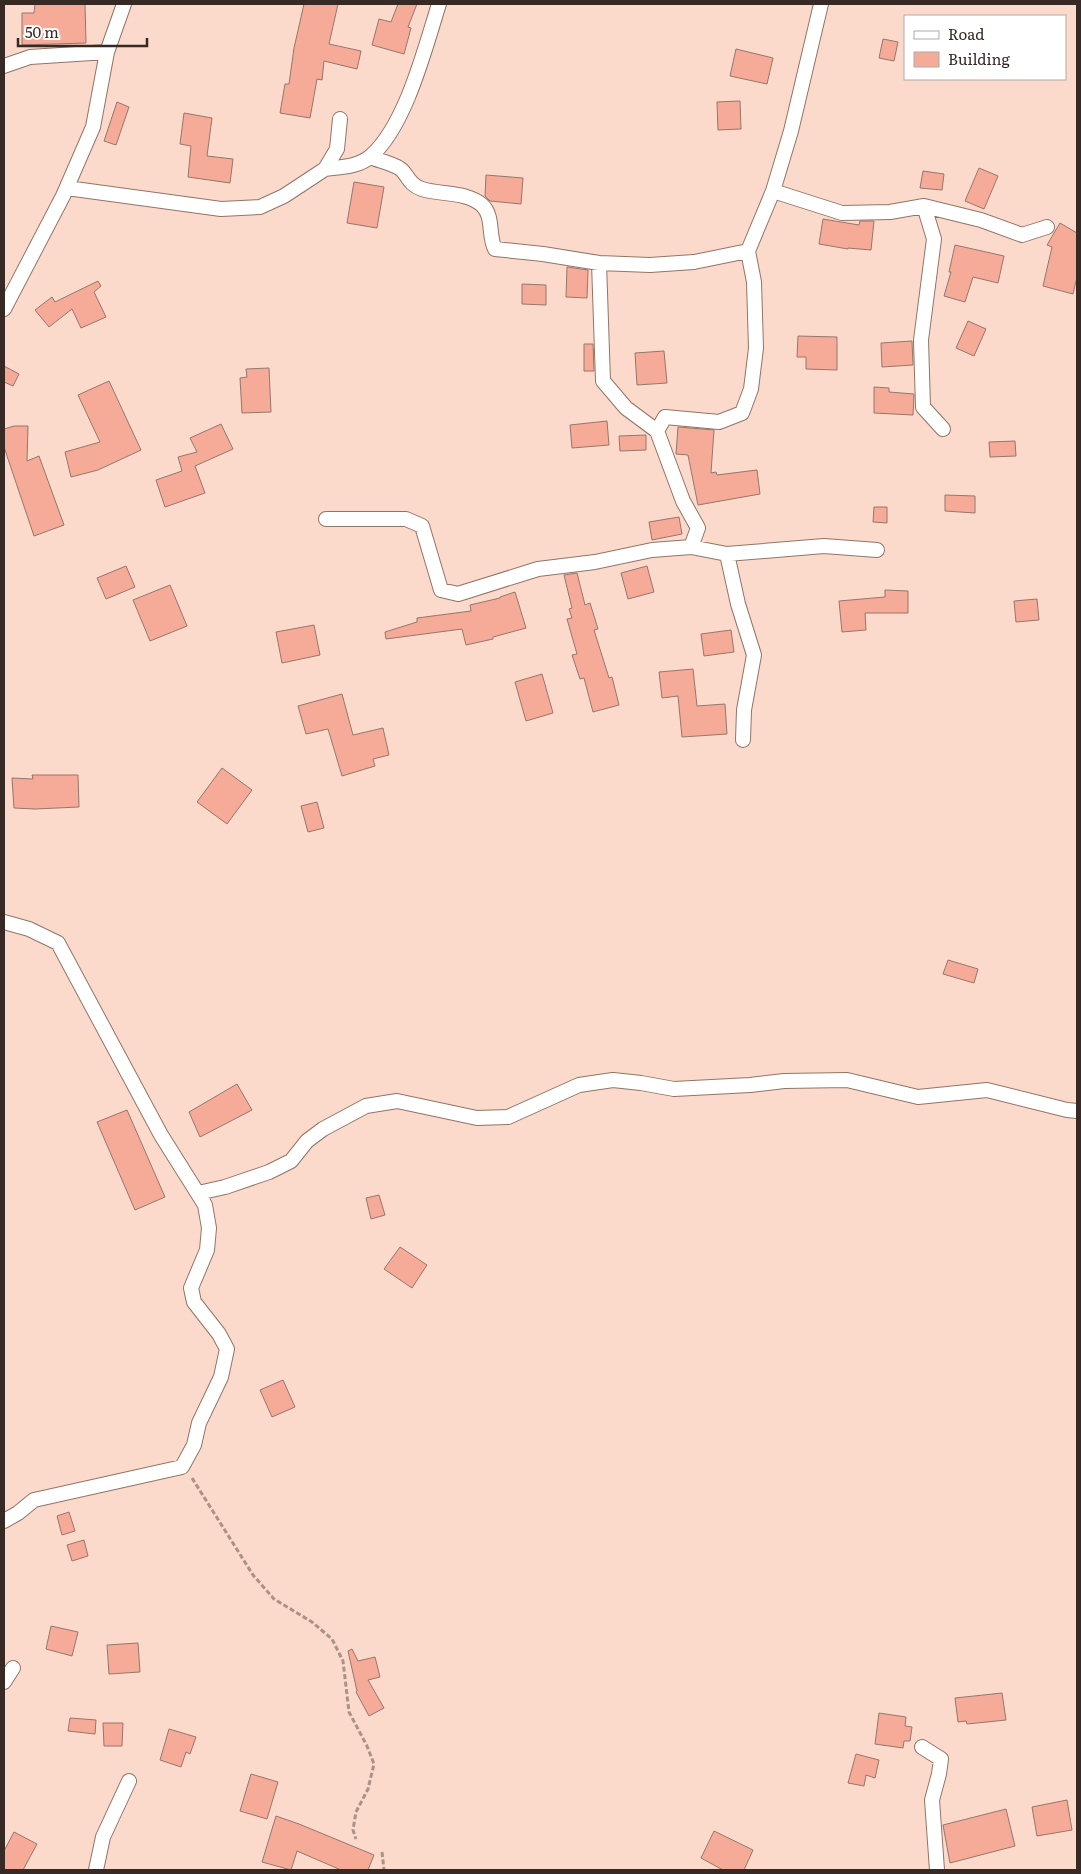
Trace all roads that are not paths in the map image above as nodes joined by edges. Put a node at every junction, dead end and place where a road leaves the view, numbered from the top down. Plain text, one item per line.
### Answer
1 (124, 4) edge
2 (439, 4) edge
3 (821, 4) edge
4 (107, 52) junction
5 (4, 66) edge
6 (340, 119) dead end
7 (370, 157) junction
8 (324, 168) junction
9 (67, 188) junction
10 (773, 191) junction
11 (924, 206) junction
12 (1046, 227) dead end
13 (748, 251) junction
14 (598, 263) junction
15 (4, 309) edge
16 (943, 429) dead end
17 (657, 431) junction
18 (326, 518) dead end
19 (691, 548) junction
20 (877, 550) dead end
21 (727, 554) junction
22 (743, 740) dead end
23 (4, 922) edge
24 (1077, 1111) edge
25 (198, 1193) junction
26 (4, 1521) edge
27 (13, 1668) dead end
28 (4, 1682) edge
29 (922, 1747) dead end
30 (129, 1781) dead end
31 (96, 1870) edge
32 (937, 1870) edge

1 - 4 street
2 - 7 street
3 - 10 street
4 - 5 street
4 - 9 street
6 - 8 street
7 - 8 street
7 - 14 street
8 - 9 street
9 - 15 street
10 - 11 street
10 - 13 street
11 - 12 street
11 - 16 street
13 - 14 street
13 - 17 street
14 - 17 street
17 - 19 street
18 - 19 street
19 - 21 street
20 - 21 street
21 - 22 street
23 - 25 street
24 - 25 street
25 - 26 street
27 - 28 street
29 - 32 street
30 - 31 street

